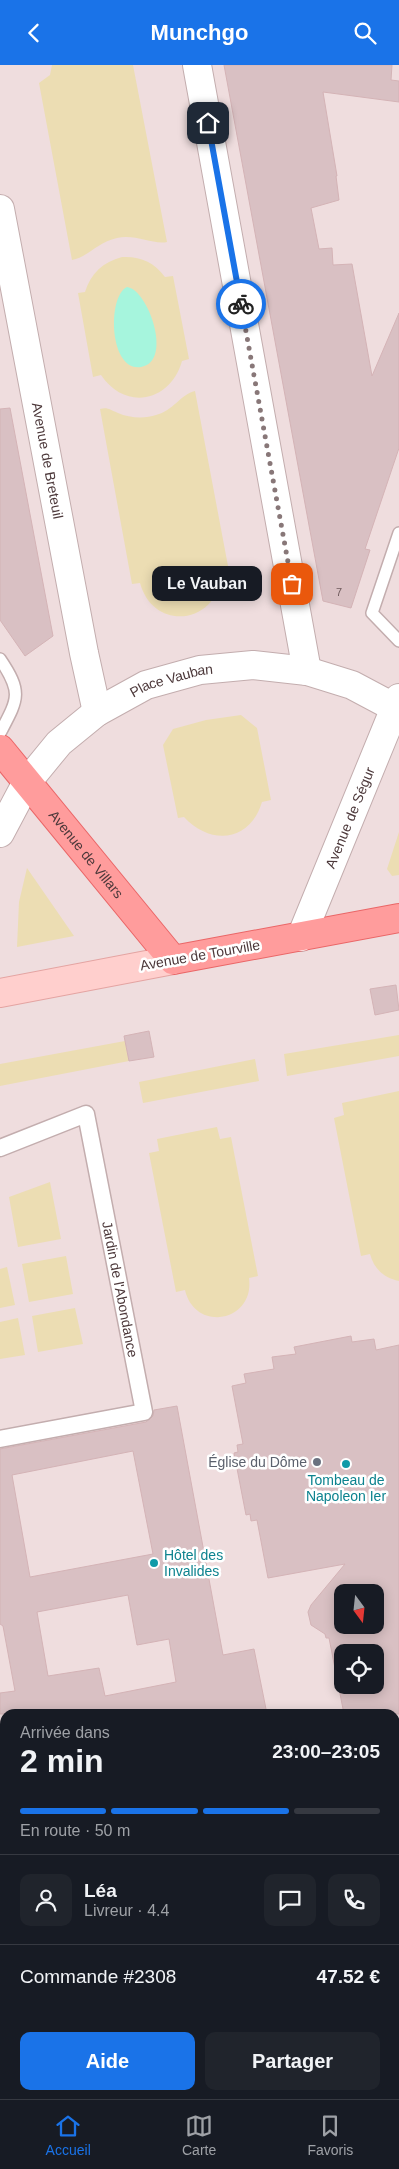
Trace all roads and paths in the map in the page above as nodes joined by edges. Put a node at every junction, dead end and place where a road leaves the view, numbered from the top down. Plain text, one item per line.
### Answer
1 (197, 65) edge
2 (0, 209) edge
3 (399, 533) edge
4 (399, 641) edge
5 (0, 659) edge
6 (307, 671) junction
7 (398, 705) edge
8 (97, 712) junction
9 (0, 733) edge
10 (0, 749) edge
11 (27, 782) junction
12 (0, 833) edge
13 (399, 918) edge
14 (301, 937) junction
15 (173, 960) junction
16 (0, 993) edge
17 (0, 1148) edge
18 (0, 1439) edge

1 - 6 street
2 - 8 street, Avenue de Breteuil
3 - 4 lane
5 - 9 lane
6 - 7 street, Place Vauban
6 - 8 street, Place Vauban
7 - 14 street, Avenue de Ségur
8 - 11 street, Place Vauban
10 - 11 main road, Avenue de Villars
11 - 12 street, Place Vauban
11 - 15 main road, Avenue de Villars
13 - 14 main road, Avenue de Tourville
14 - 15 main road, Avenue de Tourville
15 - 16 main road, Avenue de Tourville
17 - 18 street, Jardin de l'Abondance

